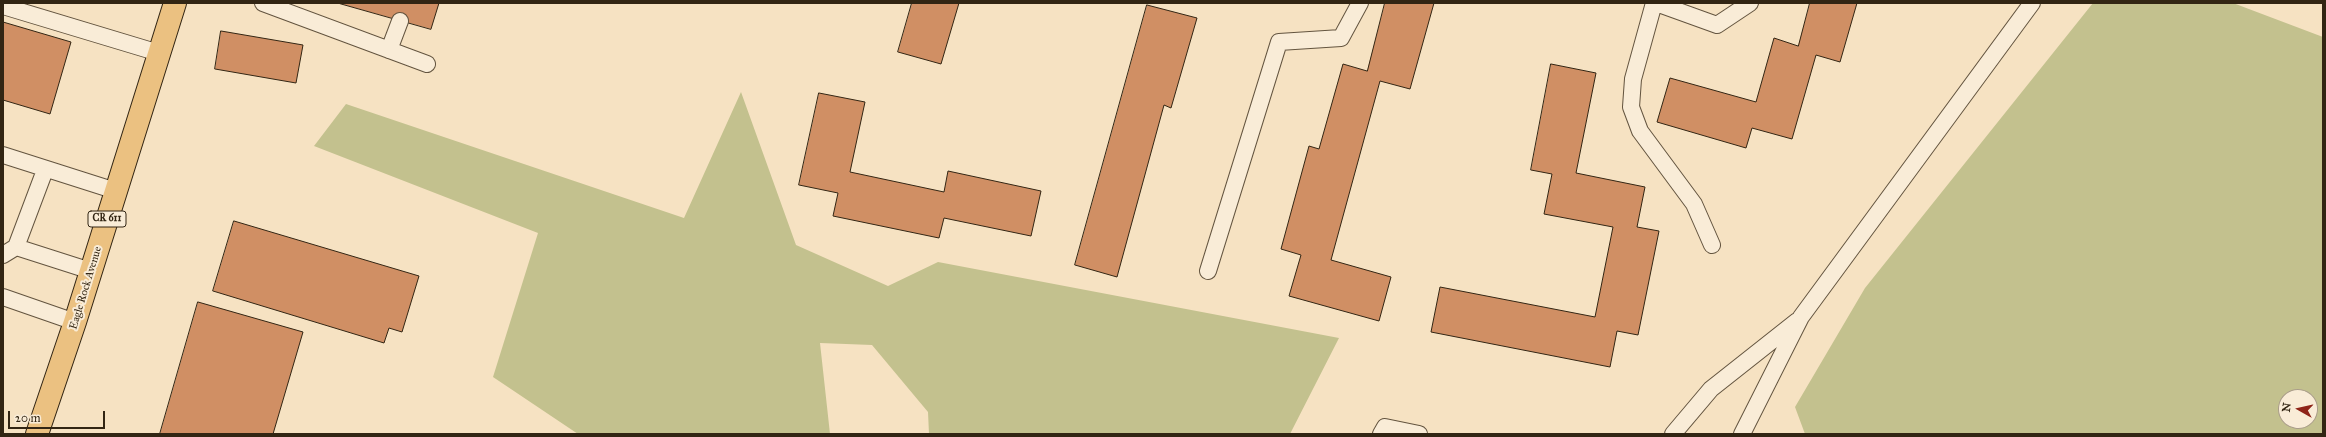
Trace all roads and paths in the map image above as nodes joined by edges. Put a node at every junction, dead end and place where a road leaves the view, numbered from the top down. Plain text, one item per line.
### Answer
1 (175, 3) edge
2 (263, 3) edge
3 (1360, 3) edge
4 (1655, 3) edge
5 (1750, 3) edge
6 (2032, 3) edge
7 (3, 6) edge
8 (289, 7) edge
9 (400, 21) dead end
10 (389, 50) junction
11 (159, 53) junction
12 (427, 64) dead end
13 (3, 155) edge
14 (45, 170) junction
15 (116, 191) junction
16 (1712, 245) dead end
17 (10, 251) edge
18 (91, 271) junction
19 (1208, 271) dead end
20 (3, 297) edge
21 (1801, 317) junction
22 (76, 322) junction
23 (37, 434) edge
24 (1381, 434) edge
25 (1419, 434) edge
26 (1673, 434) edge
27 (1742, 434) edge

1 - 11 main road, Eagle Rock Avenue / CR 611
2 - 8 lane
3 - 19 lane
4 - 5 lane
4 - 16 lane
6 - 21 lane
7 - 11 lane
8 - 10 lane
9 - 10 lane
10 - 12 lane
11 - 15 main road, Eagle Rock Avenue / CR 611
13 - 14 lane
14 - 15 lane
14 - 17 lane
15 - 18 main road, Eagle Rock Avenue / CR 611
17 - 18 lane
18 - 22 main road, Eagle Rock Avenue / CR 611
20 - 22 lane
21 - 26 lane
21 - 27 lane
22 - 23 main road, Eagle Rock Avenue / CR 611
24 - 25 lane

